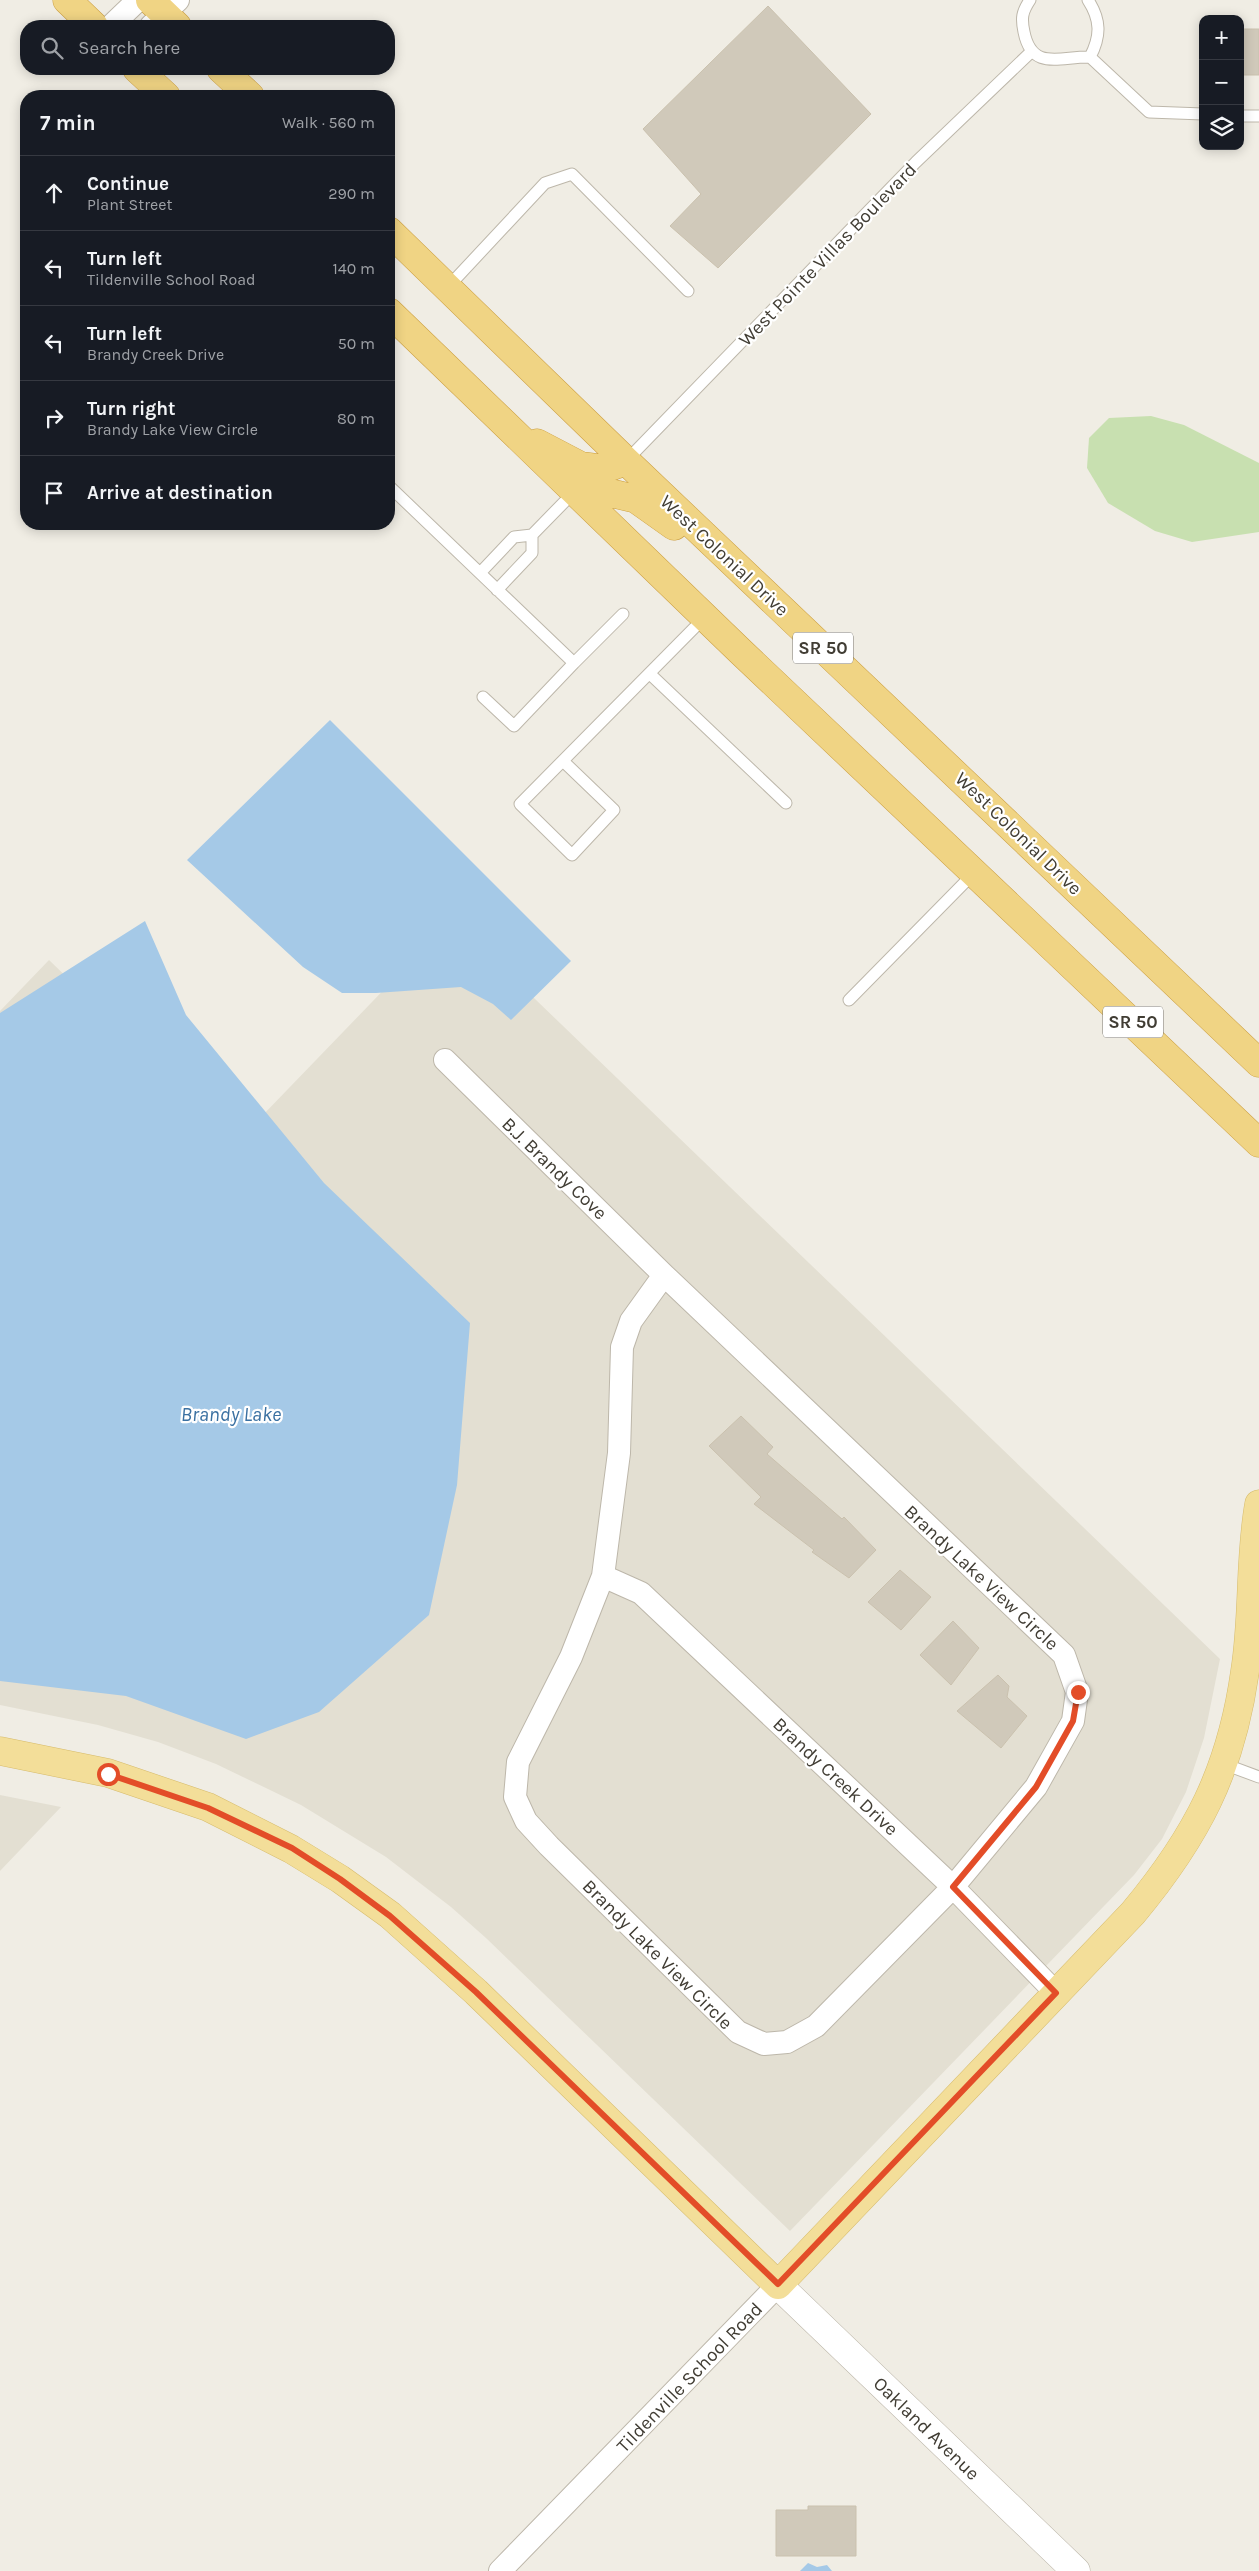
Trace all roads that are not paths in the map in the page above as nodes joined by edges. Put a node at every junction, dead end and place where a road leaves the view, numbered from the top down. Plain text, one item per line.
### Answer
1 (67, 0) edge
2 (138, 0) edge
3 (1030, 0) edge
4 (1088, 0) edge
5 (88, 20) edge
6 (118, 20) edge
7 (1032, 52) junction
8 (1090, 57) junction
9 (143, 75) edge
10 (227, 75) edge
11 (160, 90) edge
12 (244, 90) edge
13 (1199, 114) edge
14 (1244, 116) edge
15 (1259, 116) edge
16 (395, 237) edge
17 (447, 288) junction
18 (688, 291) dead end
19 (395, 318) edge
20 (510, 428) junction
21 (626, 461) junction
22 (575, 491) junction
23 (395, 492) edge
24 (532, 535) junction
25 (480, 573) junction
26 (761, 589) junction
27 (497, 590) junction
28 (623, 614) dead end
29 (705, 617) junction
30 (574, 663) junction
31 (650, 674) junction
32 (483, 697) dead end
33 (563, 761) junction
34 (786, 803) dead end
35 (975, 872) junction
36 (849, 1000) dead end
37 (445, 1060) dead end
38 (1259, 1063) edge
39 (1259, 1143) edge
40 (664, 1275) junction
41 (1259, 1504) edge
42 (1255, 1555) edge
43 (603, 1576) junction
44 (0, 1751) edge
45 (1224, 1764) junction
46 (1259, 1778) edge
47 (953, 1887) junction
48 (1056, 1993) junction
49 (778, 2284) junction
50 (500, 2571) edge
51 (1076, 2571) edge

1 - 5 highway
2 - 6 street
3 - 7 lane
4 - 8 lane
7 - 8 lane
7 - 21 lane, West Pointe Villas Boulevard
8 - 13 lane
9 - 11 highway
10 - 12 highway
14 - 15 lane
16 - 17 highway, West Colonial Drive / SR 50
17 - 18 lane
17 - 21 highway, West Colonial Drive / SR 50
19 - 20 highway, SR 50
20 - 21 highway
20 - 22 highway, SR 50
21 - 26 highway, West Colonial Drive / SR 50
22 - 24 lane
22 - 26 highway
22 - 29 highway, SR 50
23 - 25 lane
24 - 25 lane
24 - 27 lane
25 - 27 lane
26 - 38 highway, West Colonial Drive / SR 50
27 - 30 lane
28 - 30 lane
29 - 31 lane
29 - 35 highway, SR 50
30 - 32 lane
31 - 33 lane
31 - 34 lane
33 - 33 lane
35 - 36 lane
35 - 39 highway, SR 50
37 - 40 street, B.J. Brandy Cove
40 - 43 street, Brandy Lake View Circle
40 - 47 street, Brandy Lake View Circle
41 - 42 main road, Tildenville School Road
42 - 45 main road, Tildenville School Road
43 - 47 street, Brandy Creek Drive
43 - 47 street, Brandy Lake View Circle
44 - 49 main road
45 - 46 lane
45 - 48 main road, Tildenville School Road
47 - 48 street, Brandy Creek Drive
48 - 49 main road, Tildenville School Road
49 - 50 street, Tildenville School Road
49 - 51 street, Oakland Avenue

